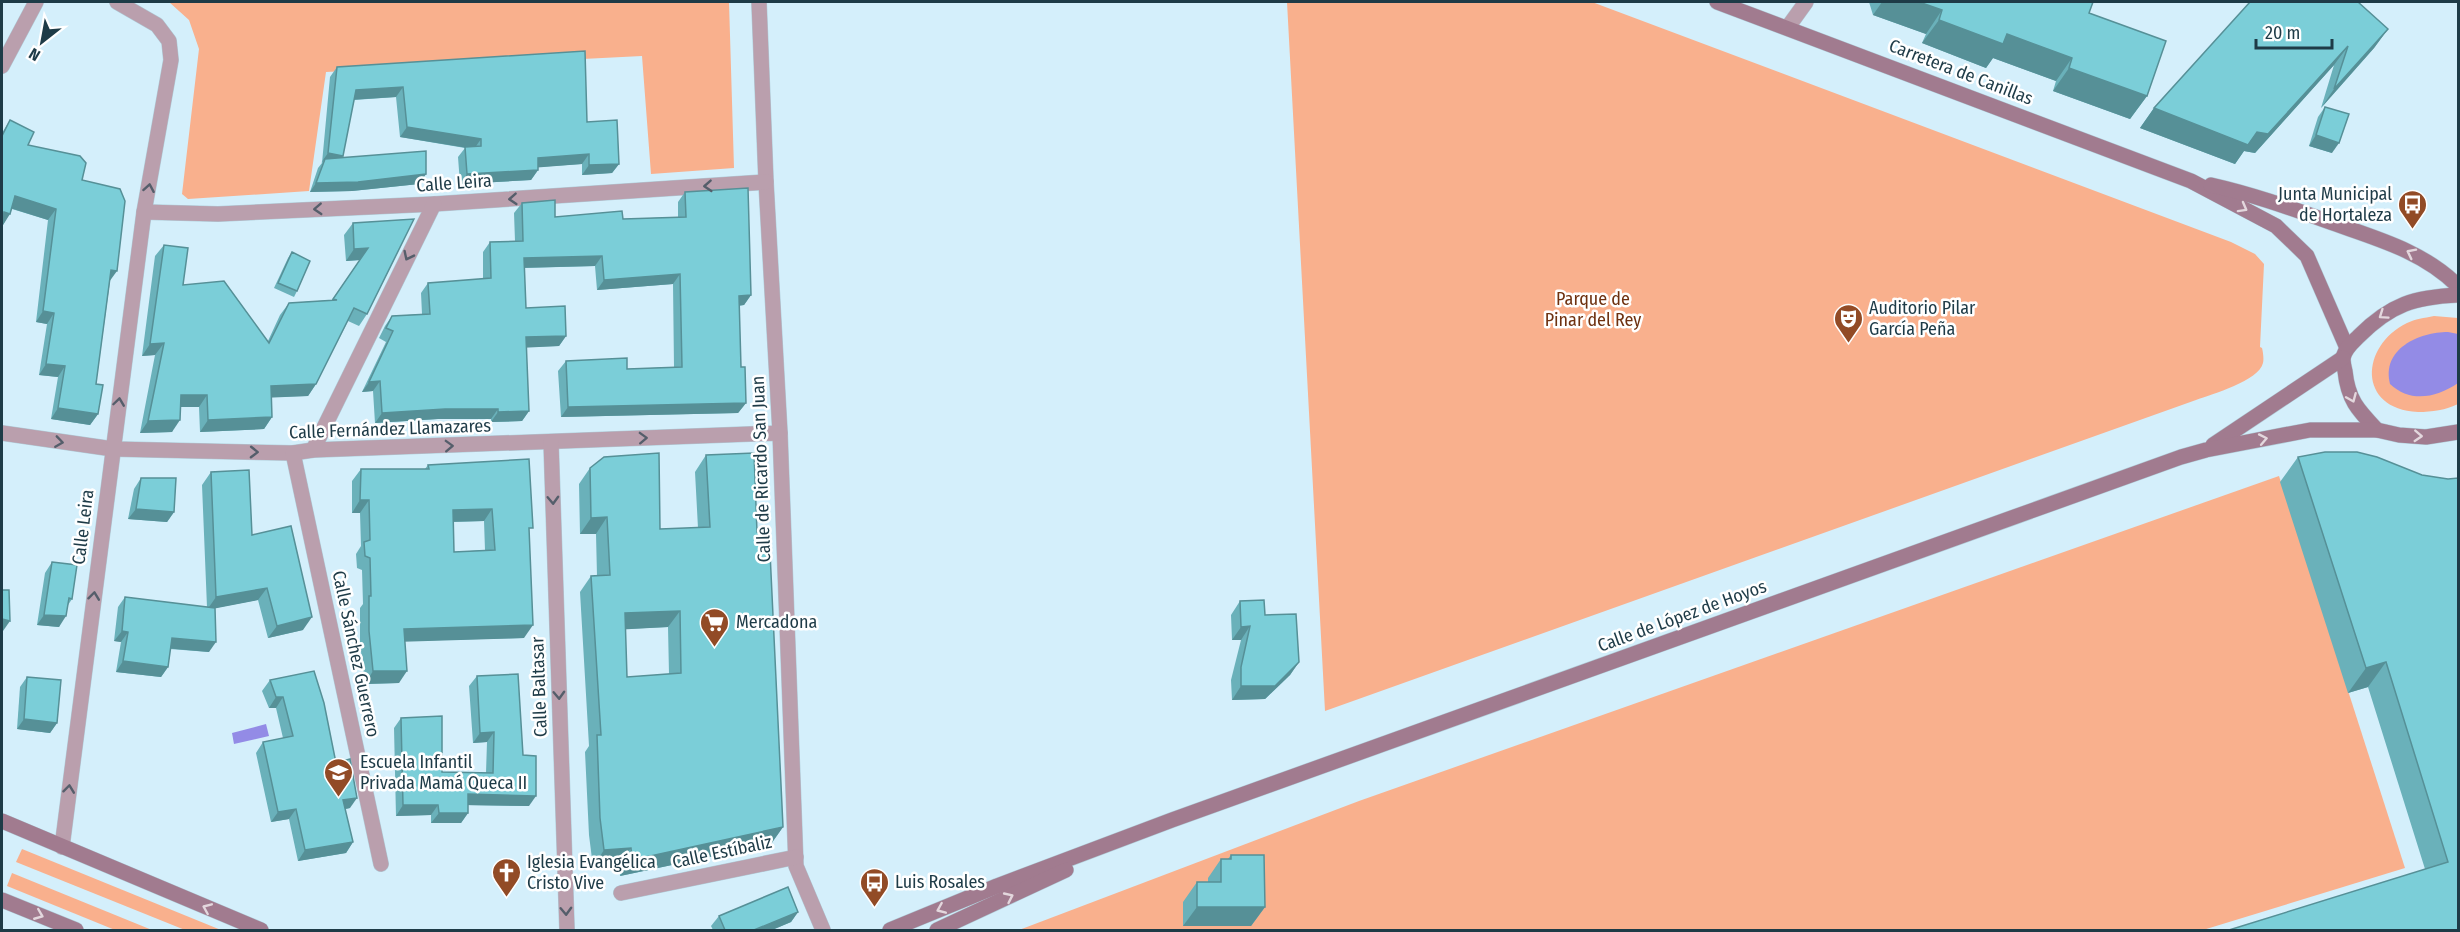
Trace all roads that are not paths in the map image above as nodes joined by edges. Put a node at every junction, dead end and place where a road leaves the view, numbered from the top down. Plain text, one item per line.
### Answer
1 (36, 2) edge
2 (117, 2) edge
3 (759, 2) edge
4 (1717, 2) edge
5 (1806, 2) edge
6 (1788, 27) junction
7 (2, 66) edge
8 (2191, 181) junction
9 (766, 182) junction
10 (434, 204) junction
11 (144, 212) junction
12 (2458, 286) edge
13 (2458, 295) edge
14 (2345, 353) junction
15 (2377, 430) junction
16 (2458, 432) edge
17 (2, 433) edge
18 (780, 434) junction
19 (551, 442) junction
20 (112, 449) junction
21 (314, 450) junction
22 (2206, 450) junction
23 (293, 453) junction
24 (1172, 820) junction
25 (2, 821) edge
26 (62, 847) junction
27 (796, 857) junction
28 (381, 864) dead end
29 (621, 893) dead end
30 (2, 900) edge
31 (76, 930) edge
32 (261, 930) edge
33 (567, 930) edge
34 (823, 930) edge
35 (890, 930) edge
36 (937, 930) edge

1 - 7 street
11 -> 2 street, Calle Leira
3 - 9 street, Calle de Ricardo San Juan
4 - 6 street, Carretera de Canillas
5 - 6 street
6 - 8 street, Carretera de Canillas
12 -> 8 street, Carretera de Canillas
8 -> 14 street, Carretera de Canillas
9 -> 10 street, Calle Leira
9 - 18 street, Calle de Ricardo San Juan
10 -> 11 street, Calle Leira
10 -> 21 street
20 -> 11 street, Calle Leira
13 -> 14 street, Calle de López de Hoyos
14 -> 15 street, Carretera de Canillas
14 - 22 street, Calle de López de Hoyos
15 -> 16 street, Calle de López de Hoyos
22 -> 15 street, Calle de López de Hoyos
17 -> 20 street, Calle Fernández Llamazares
19 -> 18 street, Calle Fernández Llamazares
18 - 27 street, Calle de Ricardo San Juan
21 -> 19 street, Calle Fernández Llamazares
19 -> 33 street, Calle Baltasar
20 -> 23 street, Calle Fernández Llamazares
26 -> 20 street, Calle Leira
21 - 23 street, Calle Fernández Llamazares
22 - 24 street, Calle de López de Hoyos
23 - 28 street, Calle Sánchez Guerrero
24 -> 35 street, Calle de López de Hoyos
36 -> 24 street, Calle de López de Hoyos
25 - 26 street
32 -> 26 street
27 - 29 street, Calle Estíbaliz
27 - 34 street, Calle de Ricardo San Juan
30 -> 31 street

